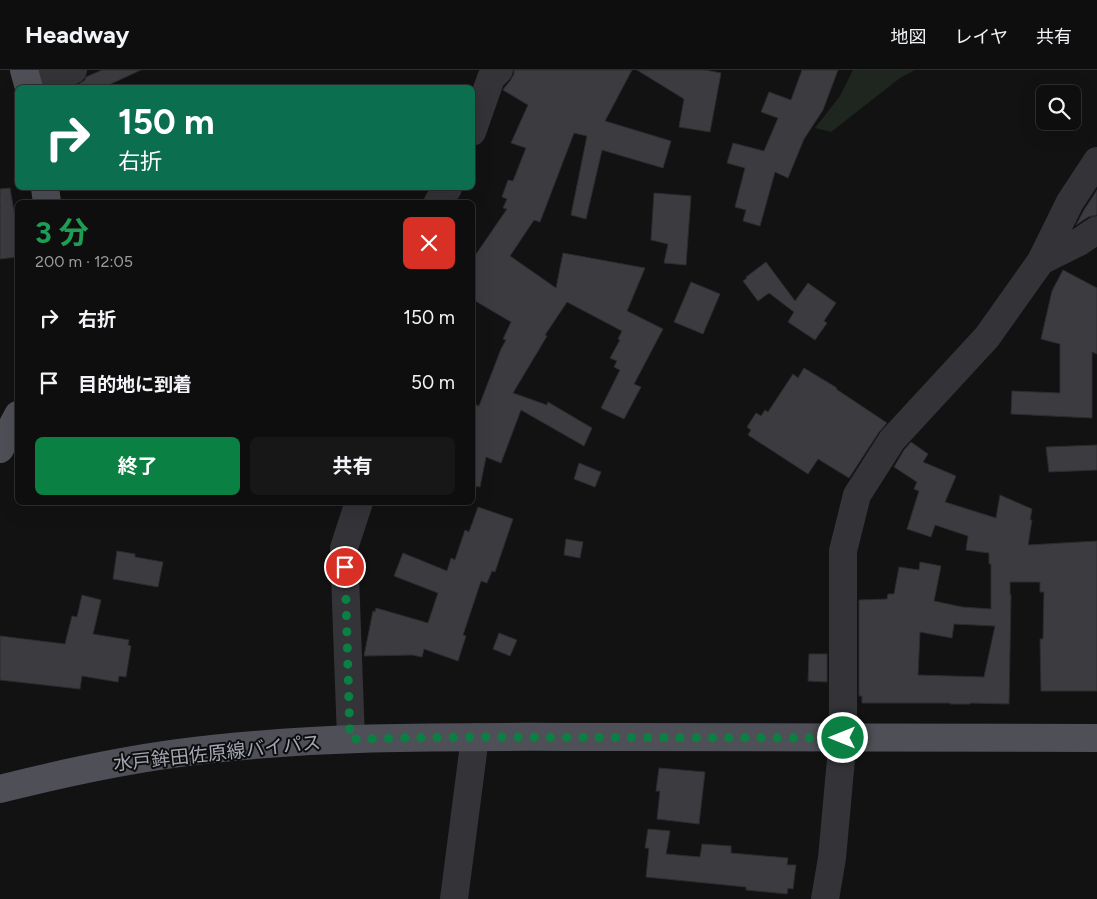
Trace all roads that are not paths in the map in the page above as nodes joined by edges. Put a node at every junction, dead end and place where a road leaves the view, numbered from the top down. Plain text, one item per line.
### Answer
1 (73, 70) edge
2 (490, 73) edge
3 (27, 81) edge
4 (475, 122) edge
5 (1097, 161) edge
6 (1097, 230) edge
7 (1041, 262) junction
8 (15, 421) edge
9 (0, 449) edge
10 (358, 505) edge
11 (475, 737) junction
12 (843, 738) junction
13 (1097, 738) edge
14 (350, 739) junction
15 (0, 789) edge
16 (454, 899) edge
17 (825, 899) edge

1 - 3 street
2 - 4 street
5 - 7 street
6 - 7 street
7 - 12 street
8 - 9 main road
10 - 14 street
11 - 12 main road, 水戸鉾田佐原線バイパス
11 - 14 main road, 水戸鉾田佐原線バイパス
11 - 16 street
12 - 13 main road, 水戸鉾田佐原線バイパス
12 - 17 street
14 - 15 main road, 水戸鉾田佐原線バイパス

